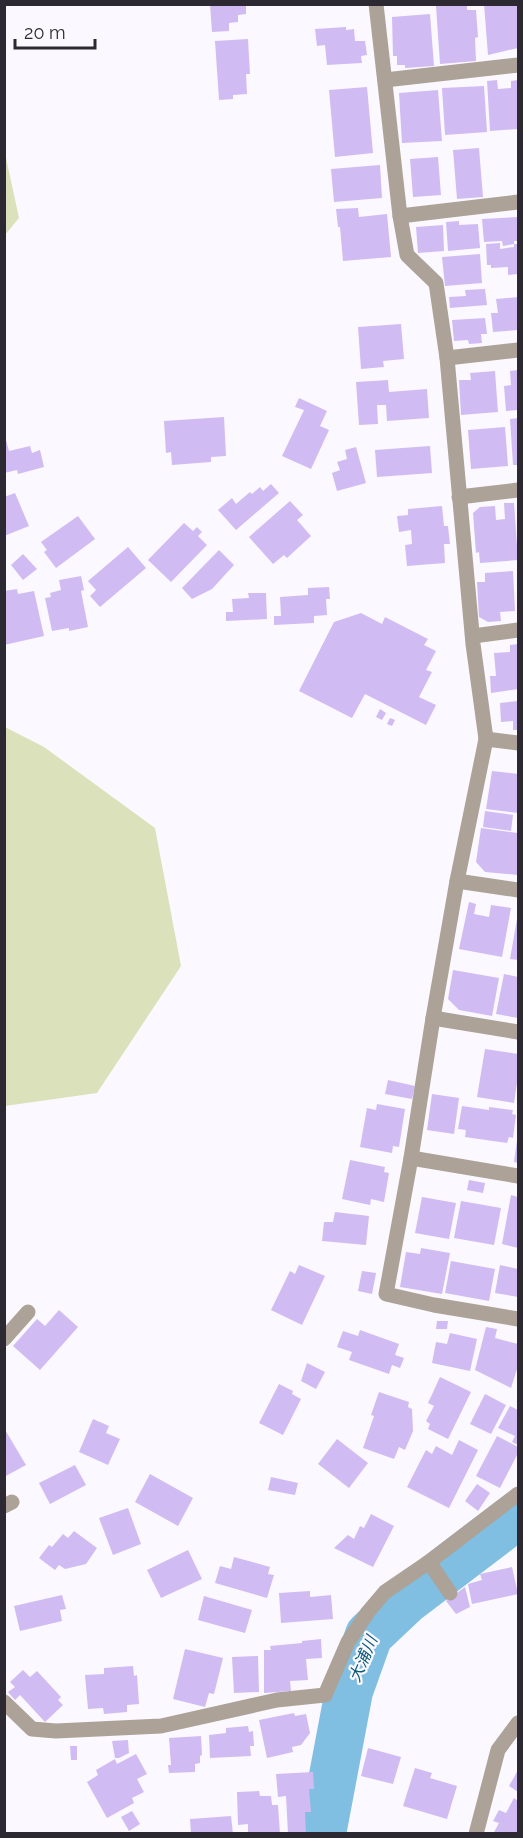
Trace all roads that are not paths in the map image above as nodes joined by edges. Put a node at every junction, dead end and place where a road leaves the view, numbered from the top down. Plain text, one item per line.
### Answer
1 (376, 4) edge
2 (519, 65) edge
3 (385, 80) junction
4 (519, 202) edge
5 (400, 216) junction
6 (519, 350) edge
7 (447, 358) junction
8 (519, 490) edge
9 (459, 497) junction
10 (519, 630) edge
11 (473, 636) junction
12 (486, 739) junction
13 (519, 743) edge
14 (458, 881) junction
15 (519, 890) edge
16 (433, 1018) junction
17 (519, 1032) edge
18 (411, 1158) junction
19 (519, 1176) edge
20 (27, 1312) dead end
21 (519, 1319) edge
22 (4, 1339) edge
23 (519, 1494) edge
24 (429, 1562) junction
25 (450, 1593) dead end
26 (4, 1702) edge
27 (519, 1723) edge
28 (476, 1833) edge

1 - 3 street
2 - 3 street
3 - 5 street
4 - 5 street
5 - 7 street
6 - 7 street
7 - 9 street
8 - 9 street
9 - 11 street
10 - 11 street
11 - 12 street
12 - 13 street
12 - 14 street
14 - 15 street
14 - 16 street
16 - 17 street
16 - 18 street
18 - 19 street
18 - 21 street
20 - 22 street
23 - 24 street
24 - 25 street
24 - 26 street
27 - 28 street

